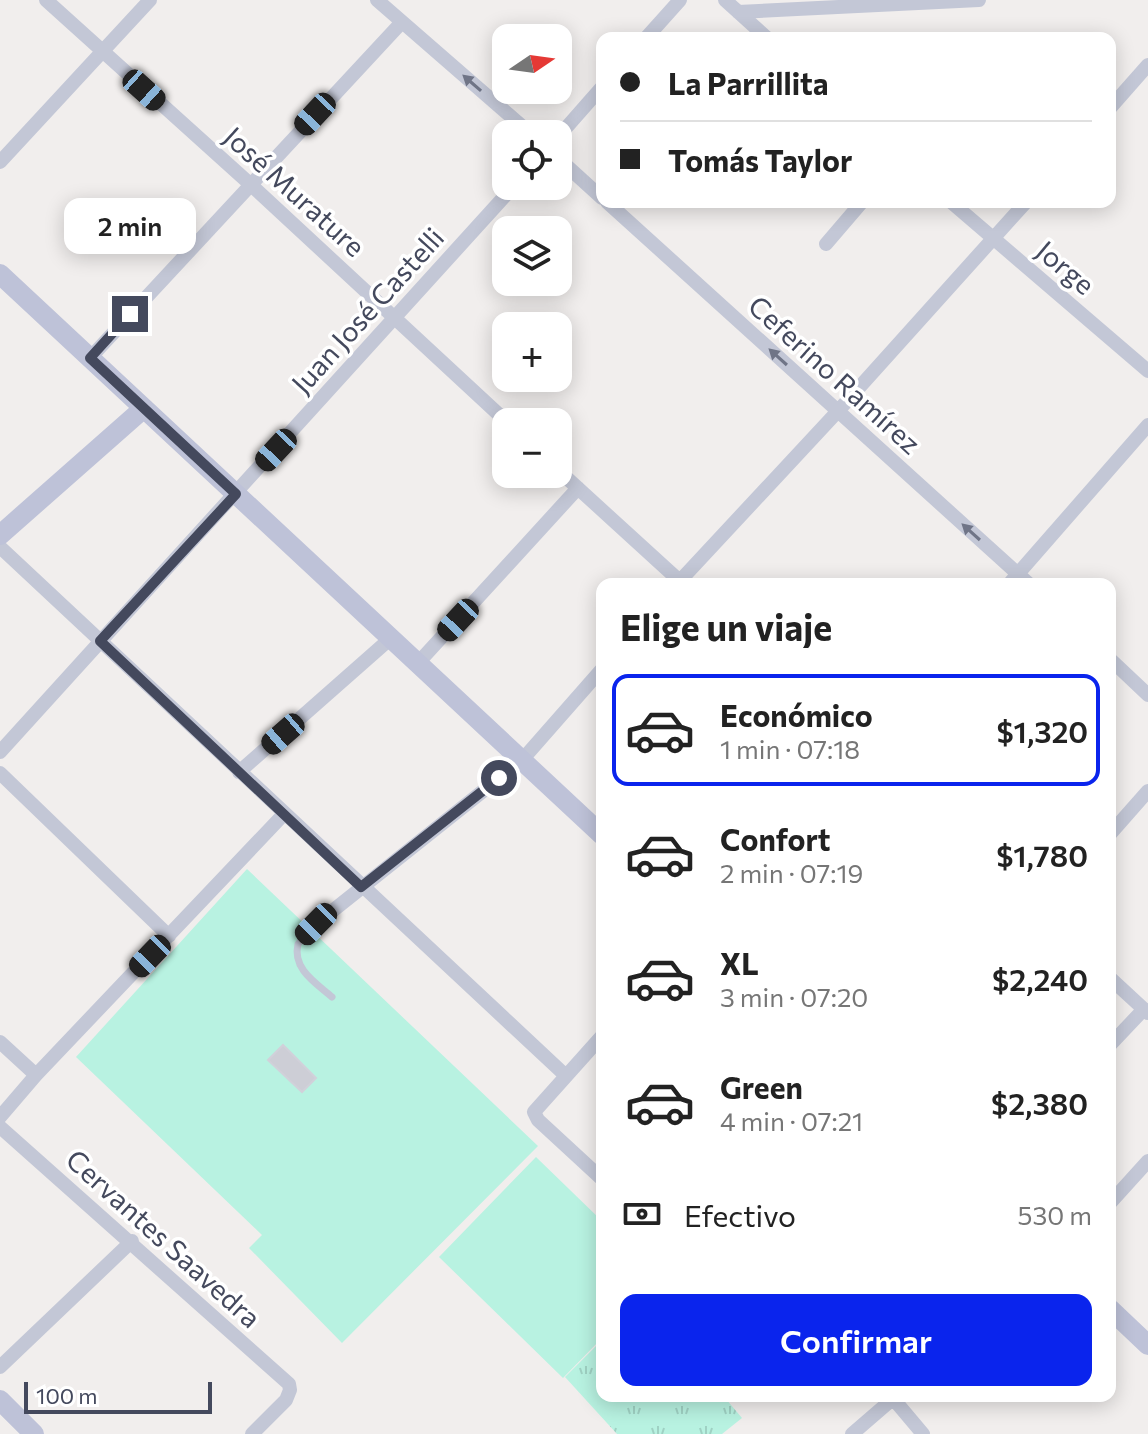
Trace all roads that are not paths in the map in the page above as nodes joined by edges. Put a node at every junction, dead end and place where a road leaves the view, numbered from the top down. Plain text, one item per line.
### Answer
1 (46, 0) edge
2 (150, 0) edge
3 (377, 0) edge
4 (680, 0) edge
5 (725, 0) edge
6 (979, 0) edge
7 (738, 12) junction
8 (402, 22) junction
9 (651, 32) edge
10 (760, 32) edge
11 (102, 52) junction
12 (1148, 65) edge
13 (596, 94) edge
14 (1116, 101) edge
15 (515, 120) edge
16 (572, 121) edge
17 (0, 162) edge
18 (572, 171) edge
19 (250, 184) junction
20 (596, 193) edge
21 (501, 200) edge
22 (614, 208) edge
23 (857, 208) edge
24 (958, 208) edge
25 (1021, 208) edge
26 (993, 239) junction
27 (826, 244) dead end
28 (0, 274) edge
29 (395, 319) junction
30 (90, 358) junction
31 (1148, 371) edge
32 (144, 408) junction
33 (492, 408) edge
34 (838, 411) junction
35 (1148, 425) edge
36 (572, 483) edge
37 (578, 488) junction
38 (236, 494) junction
39 (0, 535) edge
40 (0, 547) edge
41 (675, 578) edge
42 (685, 578) edge
43 (1015, 578) edge
44 (1020, 578) edge
45 (391, 638) junction
46 (100, 641) junction
47 (418, 663) junction
48 (1116, 665) edge
49 (596, 676) edge
50 (1148, 695) edge
51 (0, 752) edge
52 (522, 760) junction
53 (239, 772) junction
54 (0, 773) edge
55 (1148, 791) edge
56 (284, 814) junction
57 (1116, 827) edge
58 (596, 829) edge
59 (361, 887) junction
60 (316, 924) joint
61 (169, 936) junction
62 (1116, 984) edge
63 (332, 997) dead end
64 (1146, 1011) edge
65 (1116, 1039) edge
66 (0, 1042) edge
67 (596, 1042) edge
68 (36, 1075) junction
69 (565, 1075) junction
70 (0, 1117) edge
71 (0, 1127) edge
72 (1148, 1161) edge
73 (596, 1173) edge
74 (1116, 1196) edge
75 (132, 1241) junction
76 (1116, 1315) edge
77 (1148, 1345) edge
78 (0, 1367) edge
79 (0, 1400) edge
80 (888, 1402) edge
81 (898, 1402) edge
82 (34, 1434) edge
83 (252, 1434) edge
84 (852, 1434) edge
85 (923, 1434) edge

1 - 11 street, José Murature
2 - 11 street
3 - 8 street
4 - 9 street
5 - 7 street
6 - 7 street
7 - 10 street
15 -> 8 street
8 - 19 street
11 - 17 street
11 - 19 street, José Murature
12 - 14 street
13 - 16 street
18 - 20 street
19 - 29 street, José Murature
19 - 30 street
21 - 29 street, Juan José Castelli
34 -> 22 street, Ceferino Ramírez
23 - 27 street
24 - 26 street, Jorge
25 - 26 street
26 - 31 street, Jorge
26 - 34 street
28 - 30 main road
29 - 33 street, José Murature
29 - 38 street, Juan José Castelli
30 - 32 main road
32 - 38 main road
32 - 39 main road
34 - 42 street
43 -> 34 street, Ceferino Ramírez
35 - 44 street
36 - 37 street
37 - 41 street
37 - 47 street
38 - 45 main road
38 - 46 street, Juan José Castelli
40 - 46 street
45 - 47 main road
45 - 53 street
46 - 51 street, Juan José Castelli
46 - 53 street
47 - 52 main road
48 - 50 street
49 - 52 street
52 - 58 main road
52 - 59 street
53 - 56 street
54 - 61 street
55 - 57 street
56 - 59 street
56 - 61 street
59 - 60 street
59 - 69 street
60 - 63 lane
61 - 68 street
62 - 64 street
64 - 65 street
66 - 68 street
67 - 69 street
68 - 70 street
69 - 73 street
71 - 75 street, Cervantes Saavedra
72 - 74 street
75 - 78 street
75 - 83 street, Cervantes Saavedra
76 - 77 main road
79 - 82 main road
80 - 84 street
81 - 85 street

